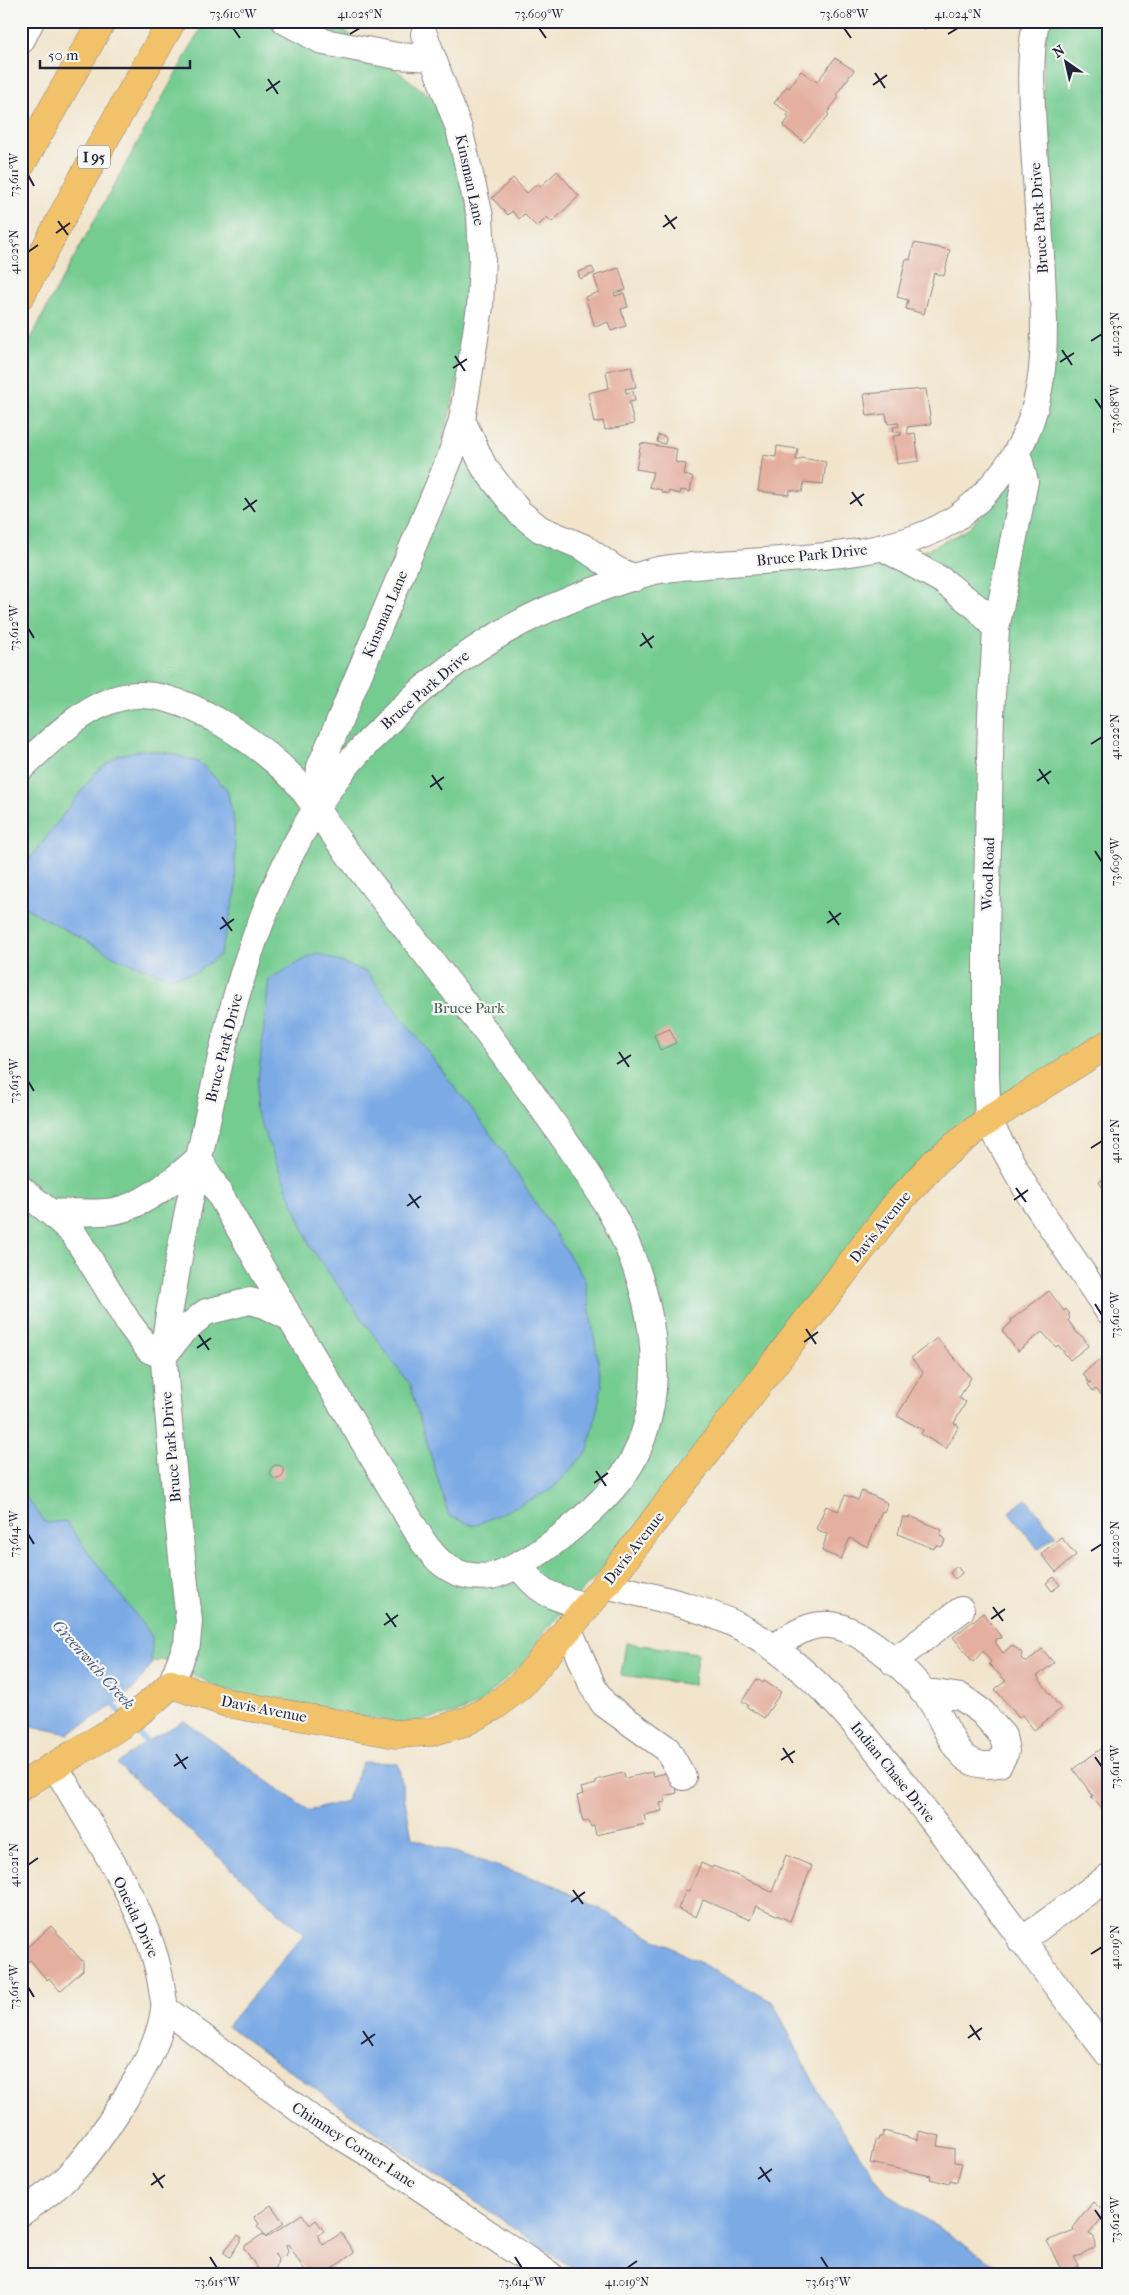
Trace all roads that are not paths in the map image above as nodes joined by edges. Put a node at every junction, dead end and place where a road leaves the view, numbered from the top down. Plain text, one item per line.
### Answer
1 (31, 21) edge
2 (102, 21) edge
3 (172, 21) edge
4 (285, 21) edge
5 (1036, 21) edge
6 (21, 41) edge
7 (21, 165) edge
8 (21, 295) edge
9 (462, 420) junction
10 (1017, 452) junction
11 (882, 547) junction
12 (635, 578) junction
13 (996, 628) junction
14 (21, 768) edge
15 (317, 809) junction
16 (1108, 1044) edge
17 (988, 1120) junction
18 (199, 1158) junction
19 (21, 1189) edge
20 (51, 1213) junction
21 (1108, 1311) edge
22 (290, 1318) junction
23 (164, 1356) junction
24 (518, 1564) junction
25 (605, 1585) junction
26 (586, 1606) junction
27 (961, 1610) dead end
28 (568, 1628) junction
29 (774, 1647) junction
30 (893, 1662) junction
31 (922, 1691) dead end
32 (163, 1692) junction
33 (40, 1770) edge
34 (683, 1778) dead end
35 (21, 1787) edge
36 (1108, 1877) edge
37 (1021, 1941) junction
38 (164, 2008) junction
39 (1108, 2054) edge
40 (21, 2214) edge
41 (549, 2274) edge

1 - 6 street
2 - 7 main road
3 - 8 main road, I 95
4 - 9 street, Kinsman Lane
5 - 10 street, Bruce Park Drive
9 - 12 street
9 - 15 street, Kinsman Lane
10 - 11 street, Bruce Park Drive
10 - 13 street, Wood Road
11 - 12 street, Bruce Park Drive
11 - 13 street
12 - 15 street, Bruce Park Drive
13 - 17 street, Wood Road
14 - 15 street
15 - 18 street, Bruce Park Drive
15 - 24 street
16 - 17 main road, Davis Avenue
17 - 21 street
17 - 25 main road, Davis Avenue
18 - 20 street
18 - 22 street
18 - 23 street, Bruce Park Drive
19 - 20 street
20 - 23 street
22 - 23 street
22 - 24 street
23 - 32 street, Bruce Park Drive
24 - 26 street
25 - 26 main road, Davis Avenue
25 - 29 street, Indian Chase Drive
26 - 28 main road, Davis Avenue
27 - 30 street
28 - 32 main road, Davis Avenue
28 - 34 street
29 - 30 street
29 - 37 street, Indian Chase Drive
30 - 31 street
32 - 33 main road
33 - 35 main road
33 - 38 street, Oneida Drive
36 - 37 street
37 - 39 street, Indian Chase Drive
38 - 40 street, Oneida Drive
38 - 41 street, Chimney Corner Lane

